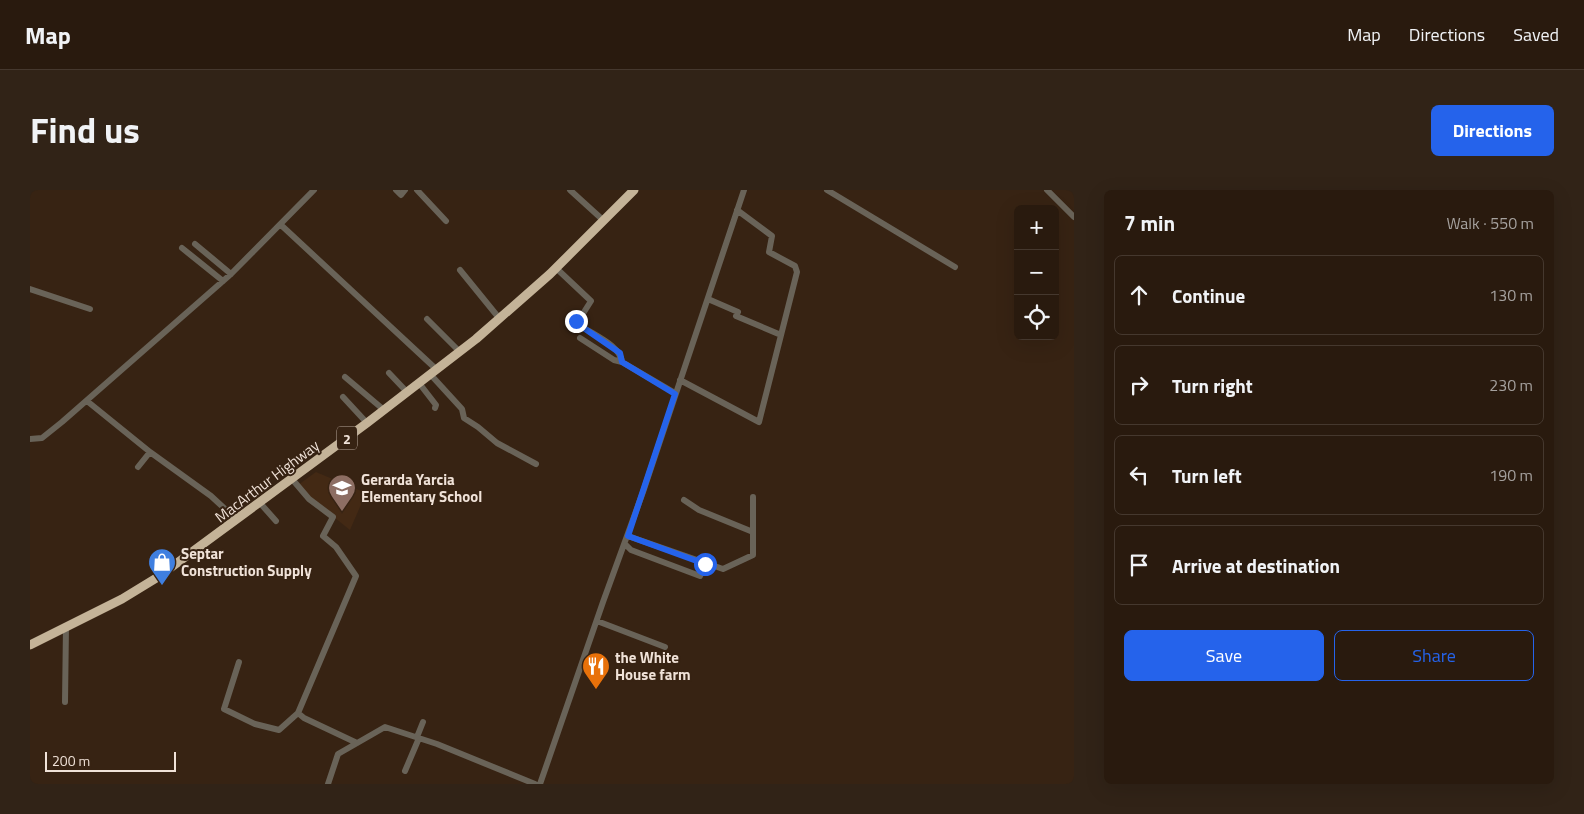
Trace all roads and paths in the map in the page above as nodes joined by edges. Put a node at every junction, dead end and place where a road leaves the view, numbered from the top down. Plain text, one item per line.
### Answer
1 (314, 190) edge
2 (396, 190) edge
3 (406, 190) edge
4 (417, 190) edge
5 (570, 190) edge
6 (634, 190) edge
7 (744, 190) edge
8 (827, 190) edge
9 (1047, 190) edge
10 (737, 210) junction
11 (1074, 217) edge
12 (603, 220) junction
13 (446, 221) dead end
14 (281, 225) junction
15 (195, 244) dead end
16 (182, 248) dead end
17 (954, 267) dead end
18 (556, 268) junction
19 (460, 270) dead end
20 (231, 274) junction
21 (222, 281) junction
22 (30, 289) edge
23 (708, 299) junction
24 (90, 309) dead end
25 (499, 318) junction
26 (427, 319) dead end
27 (781, 335) junction
28 (580, 338) dead end
29 (459, 351) junction
30 (622, 362) junction
31 (433, 371) junction
32 (389, 373) dead end
33 (345, 377) dead end
34 (680, 380) junction
35 (419, 383) junction
36 (407, 392) junction
37 (675, 394) junction
38 (343, 397) dead end
39 (86, 401) junction
40 (435, 408) dead end
41 (384, 410) junction
42 (367, 423) junction
43 (30, 439) edge
44 (150, 452) junction
45 (536, 464) dead end
46 (138, 467) dead end
47 (292, 479) junction
48 (753, 497) dead end
49 (684, 500) dead end
50 (260, 503) junction
51 (236, 520) junction
52 (276, 521) dead end
53 (753, 532) junction
54 (628, 536) junction
55 (625, 544) junction
56 (705, 564) junction
57 (597, 620) junction
58 (66, 626) junction
59 (30, 644) edge
60 (665, 647) dead end
61 (238, 662) dead end
62 (65, 702) dead end
63 (298, 713) junction
64 (423, 722) dead end
65 (418, 738) junction
66 (357, 742) junction
67 (405, 771) dead end
68 (328, 784) edge
69 (535, 784) edge
70 (540, 784) edge

1 - 14 street
2 - 3 street
4 - 13 street
5 - 12 street
6 - 12 highway, MacArthur Highway / 2
7 - 10 street
8 - 17 street
9 - 11 street
10 - 23 street
10 - 27 street
12 - 18 highway, MacArthur Highway / 2
14 - 20 street
14 - 31 street
15 - 20 street
16 - 21 street
18 - 25 highway, MacArthur Highway / 2
18 - 30 street
19 - 25 street
20 - 21 street
21 - 39 street
22 - 24 street
23 - 27 street
23 - 34 street
25 - 29 highway, MacArthur Highway / 2
26 - 29 street
27 - 34 street
28 - 30 street
29 - 31 highway, MacArthur Highway / 2
30 - 37 street
31 - 35 highway, MacArthur Highway / 2
31 - 45 street
32 - 36 street
33 - 41 street
34 - 37 street
35 - 36 highway, MacArthur Highway / 2
35 - 40 street
36 - 41 highway, MacArthur Highway / 2
37 - 54 street
38 - 42 street
39 - 43 street
39 - 44 street
41 - 42 highway, MacArthur Highway / 2
42 - 47 highway, MacArthur Highway / 2
44 - 46 street
44 - 51 street
47 - 50 highway, MacArthur Highway / 2
47 - 63 street
48 - 53 street
49 - 53 street
50 - 51 highway, MacArthur Highway / 2
50 - 52 street
51 - 58 highway, MacArthur Highway / 2
53 - 56 street
54 - 55 street
54 - 56 street
55 - 56 street
55 - 57 street
57 - 60 street
57 - 70 street
58 - 59 highway, MacArthur Highway / 2
58 - 62 street
61 - 63 street
63 - 66 street
64 - 65 street
65 - 66 street
65 - 67 street
65 - 69 street
66 - 68 street

